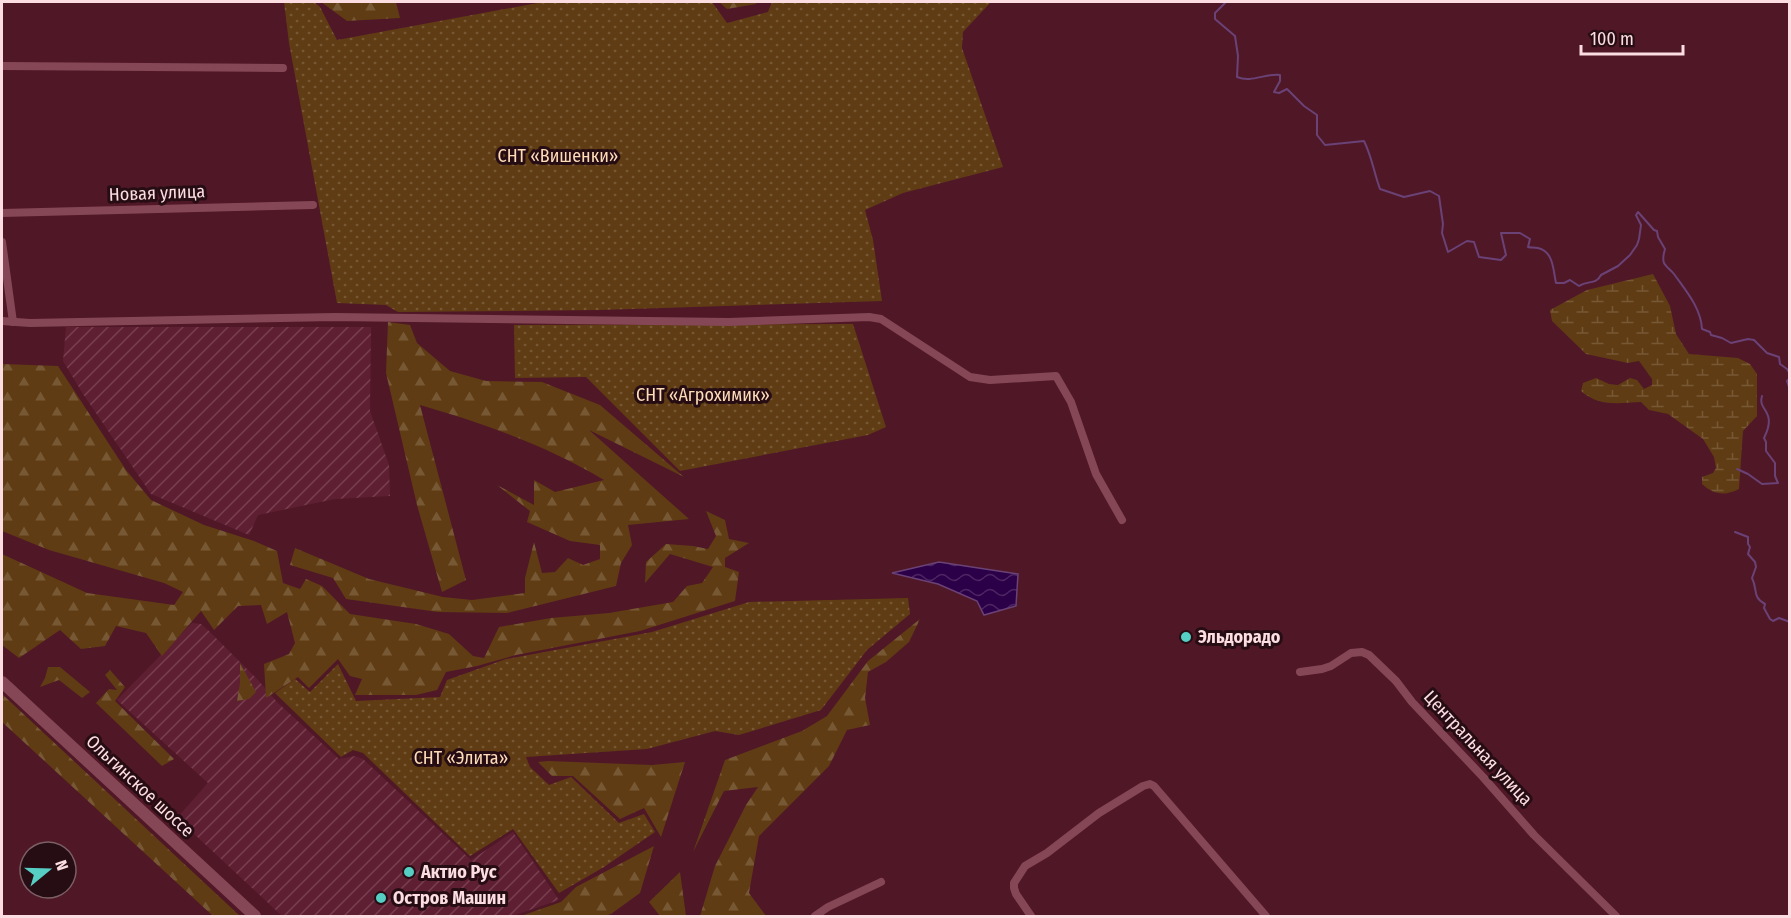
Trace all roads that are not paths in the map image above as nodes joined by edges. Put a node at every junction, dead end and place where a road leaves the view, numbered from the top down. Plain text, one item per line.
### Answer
1 (2, 66) edge
2 (283, 68) dead end
3 (313, 205) dead end
4 (2, 213) edge
5 (2, 242) edge
6 (2, 321) edge
7 (13, 322) junction
8 (1122, 520) dead end
9 (1300, 672) dead end
10 (2, 682) edge
11 (881, 882) dead end
12 (255, 916) edge
13 (815, 916) edge
14 (1031, 916) edge
15 (1266, 916) edge
16 (1616, 916) edge

1 - 2 street
3 - 4 street, Новая улица
5 - 7 street
6 - 7 street
7 - 8 street
9 - 16 street, Центральная улица
10 - 12 main road, Ольгинское шоссе
11 - 13 street
14 - 15 street

